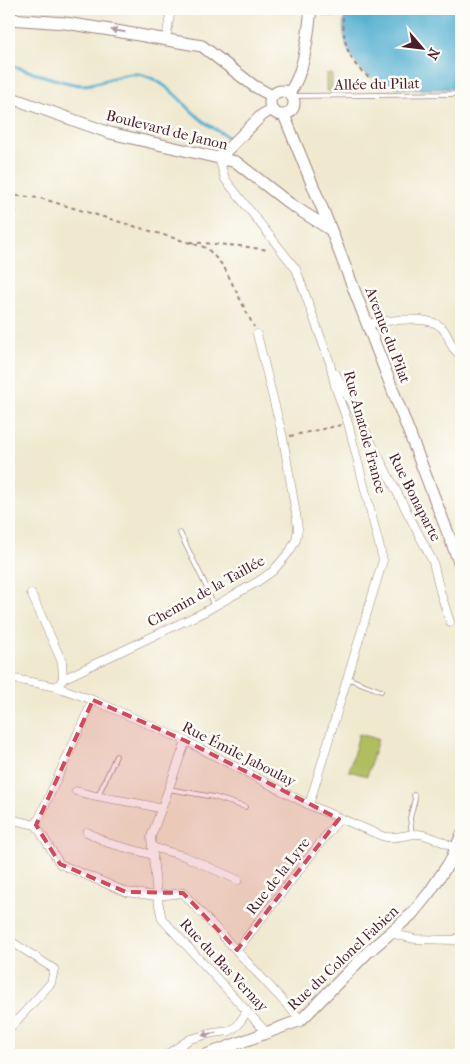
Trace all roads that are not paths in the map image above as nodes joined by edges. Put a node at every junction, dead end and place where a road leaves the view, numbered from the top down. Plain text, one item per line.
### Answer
1 (171, 9) edge
2 (311, 9) edge
3 (9, 19) edge
4 (166, 39) junction
5 (291, 94) junction
6 (461, 94) edge
7 (272, 96) junction
8 (9, 97) edge
9 (271, 109) junction
10 (284, 115) junction
11 (219, 158) junction
12 (331, 230) junction
13 (367, 324) junction
14 (257, 334) road end
15 (461, 357) edge
16 (330, 363) junction
17 (180, 534) dead end
18 (461, 567) edge
19 (31, 593) dead end
20 (213, 606) junction
21 (450, 622) dead end
22 (9, 678) edge
23 (347, 678) junction
24 (63, 679) junction
25 (57, 687) junction
26 (381, 691) dead end
27 (93, 700) junction
28 (186, 741) junction
29 (116, 756) dead end
30 (168, 789) junction
31 (76, 791) dead end
32 (414, 795) dead end
33 (98, 796) junction
34 (309, 805) junction
35 (245, 807) dead end
36 (161, 809) junction
37 (339, 818) junction
38 (9, 820) edge
39 (36, 825) junction
40 (87, 832) dead end
41 (412, 835) junction
42 (461, 836) edge
43 (456, 848) junction
44 (152, 851) junction
45 (238, 880) dead end
46 (157, 896) junction
47 (390, 933) junction
48 (461, 935) edge
49 (9, 940) edge
50 (237, 950) junction
51 (247, 1011) junction
52 (301, 1020) junction
53 (9, 1028) edge
54 (268, 1034) junction
55 (166, 1055) edge
56 (206, 1055) edge

1 - 4 street
2 - 5 main road
4 -> 3 main road
4 - 7 main road
5 - 6 lane, Allée du Pilat
5 - 7 main road
5 - 10 main road
7 - 9 main road
8 - 11 main road, Boulevard de Janon
9 - 10 main road
9 - 11 main road
10 - 12 main road, Avenue du Pilat
11 - 12 main road, Boulevard de Janon
11 - 16 street, Rue Anatole France
12 - 13 main road, Avenue du Pilat
13 - 15 street
13 - 18 main road, Avenue du Pilat
14 - 20 street, Chemin de la Taillée
16 - 21 street, Rue Bonaparte
16 - 23 street, Rue Anatole France
17 - 20 lane
19 - 24 street
20 - 24 street, Chemin de la Taillée
22 - 25 street, Rue Émile Jaboulay
23 - 26 lane
23 - 34 street, Rue Anatole France
24 - 25 street, Chemin de la Taillée
25 - 27 street, Rue Émile Jaboulay
27 - 28 street, Rue Émile Jaboulay
27 - 39 street
28 - 30 street, Rue du Bas Vernay
28 - 34 street, Rue Émile Jaboulay
29 - 33 lane
30 - 35 lane
30 - 36 street, Rue du Bas Vernay
31 - 33 street
32 - 41 lane
33 - 36 street
34 - 37 street, Rue Émile Jaboulay
36 - 44 street, Rue du Bas Vernay
37 - 41 street, Rue Émile Jaboulay
37 - 50 street, Rue de la Lyre
38 - 39 street
39 - 46 street
40 - 44 street
41 - 43 street, Rue Émile Jaboulay
42 - 43 main road, Rue du Colonel Fabien
43 - 47 main road, Rue du Colonel Fabien
44 - 45 street
44 - 46 street, Rue du Bas Vernay
46 - 50 street
46 - 51 street, Rue du Bas Vernay
47 - 48 street
47 - 52 main road, Rue du Colonel Fabien
49 - 53 street
50 - 52 street
51 - 54 street, Rue du Bas Vernay
51 -> 55 street
52 - 54 main road, Rue du Colonel Fabien
54 - 56 main road, Rue du Colonel Fabien

